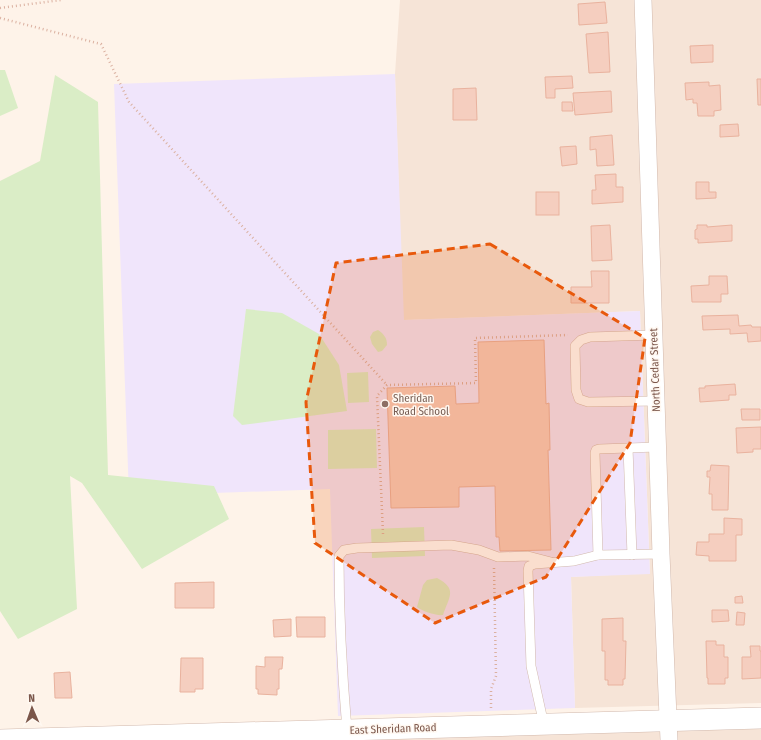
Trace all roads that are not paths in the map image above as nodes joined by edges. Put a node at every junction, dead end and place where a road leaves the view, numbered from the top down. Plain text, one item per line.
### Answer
1 (643, 0) edge
2 (654, 335) junction
3 (656, 401) junction
4 (657, 447) junction
5 (628, 448) junction
6 (661, 554) junction
7 (598, 555) junction
8 (632, 555) junction
9 (551, 562) junction
10 (761, 718) edge
11 (544, 725) junction
12 (347, 730) junction
13 (668, 730) edge
14 (288, 736) edge
15 (0, 740) edge
16 (23, 740) edge

1 - 2 street, North Cedar Street
2 - 3 street, North Cedar Street
2 - 3 lane
3 - 4 street, North Cedar Street
4 - 5 lane
4 - 6 street, North Cedar Street
5 - 7 lane
5 - 8 lane
6 - 8 lane
6 - 13 street, North Cedar Street
7 - 8 lane
7 - 9 lane
9 - 11 lane
9 - 12 lane
10 - 13 street, East Sheridan Road
11 - 12 street, East Sheridan Road
11 - 13 street, East Sheridan Road
12 - 14 street, East Sheridan Road
14 - 16 street, East Sheridan Road
15 - 16 street, East Sheridan Road

